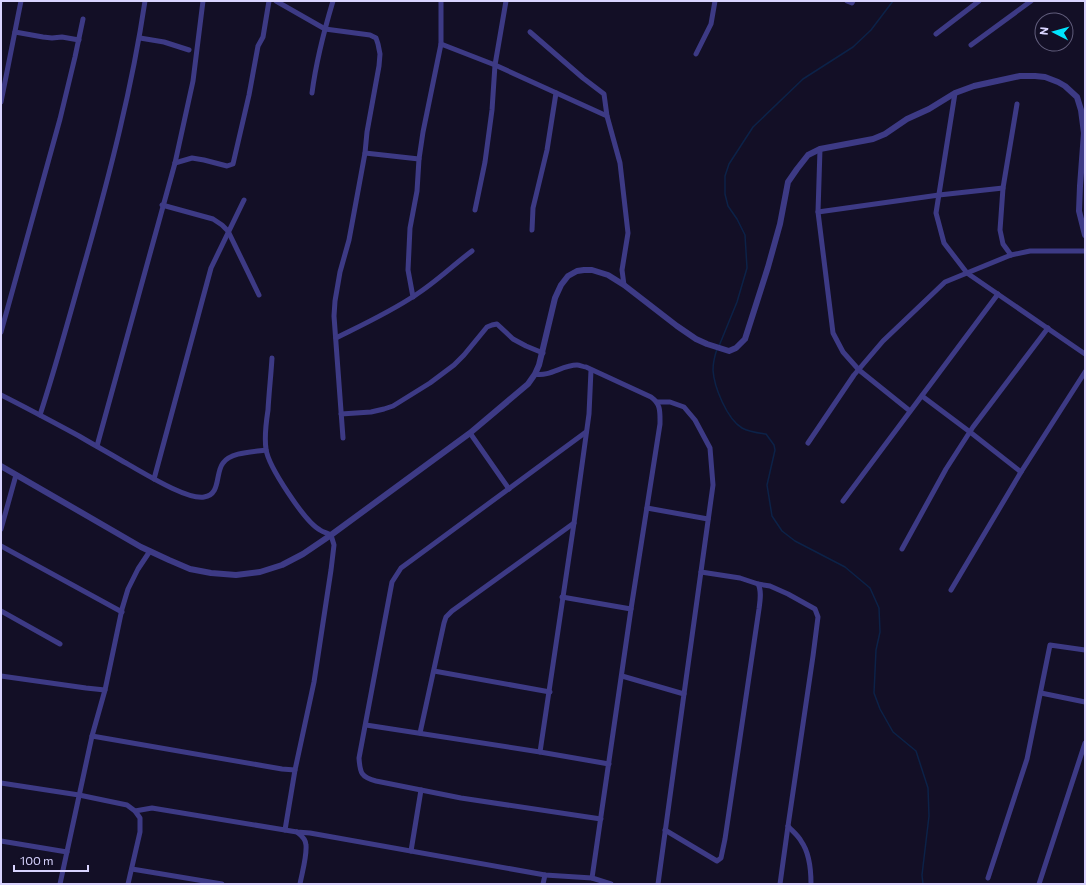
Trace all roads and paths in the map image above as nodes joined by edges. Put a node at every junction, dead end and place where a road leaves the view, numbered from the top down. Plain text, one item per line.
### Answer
1 (20, 1) edge
2 (145, 1) edge
3 (202, 1) edge
4 (269, 1) edge
5 (276, 1) edge
6 (333, 1) edge
7 (441, 1) edge
8 (506, 1) edge
9 (715, 1) edge
10 (847, 1) edge
11 (853, 1) edge
12 (979, 1) edge
13 (1031, 1) edge
14 (83, 19) dead end
15 (325, 29) junction
16 (15, 32) junction
17 (530, 32) dead end
18 (936, 34) dead end
19 (140, 38) junction
20 (79, 40) junction
21 (441, 44) junction
22 (971, 45) dead end
23 (189, 50) dead end
24 (696, 54) dead end
25 (494, 65) junction
26 (312, 93) dead end
27 (556, 93) junction
28 (955, 93) junction
29 (1, 102) edge
30 (1018, 104) dead end
31 (607, 116) junction
32 (1084, 139) edge
33 (820, 149) junction
34 (365, 153) junction
35 (419, 159) junction
36 (175, 163) junction
37 (1002, 188) junction
38 (939, 196) junction
39 (244, 200) dead end
40 (162, 205) junction
41 (475, 210) dead end
42 (818, 212) junction
43 (532, 230) dead end
44 (228, 232) junction
45 (1085, 235) edge
46 (472, 251) dead end
47 (1085, 251) edge
48 (1011, 255) junction
49 (967, 273) junction
50 (624, 285) junction
51 (998, 294) junction
52 (259, 295) dead end
53 (413, 297) junction
54 (1048, 328) junction
55 (1, 332) edge
56 (336, 338) junction
57 (542, 353) junction
58 (1085, 354) edge
59 (272, 358) dead end
60 (591, 370) junction
61 (858, 370) junction
62 (1085, 372) edge
63 (535, 374) junction
64 (1, 396) edge
65 (922, 396) junction
66 (657, 402) junction
67 (910, 411) junction
68 (40, 414) junction
69 (341, 414) junction
70 (586, 432) junction
71 (970, 432) junction
72 (470, 433) junction
73 (343, 438) dead end
74 (808, 443) dead end
75 (97, 446) junction
76 (266, 450) junction
77 (1, 466) edge
78 (1021, 472) junction
79 (16, 475) junction
80 (154, 479) junction
81 (509, 489) junction
82 (843, 501) dead end
83 (647, 508) junction
84 (708, 519) junction
85 (574, 523) junction
86 (1, 529) edge
87 (331, 535) junction
88 (1, 546) edge
89 (902, 549) dead end
90 (150, 551) junction
91 (701, 572) junction
92 (758, 584) junction
93 (951, 590) dead end
94 (562, 597) junction
95 (631, 610) junction
96 (1, 611) edge
97 (122, 612) junction
98 (60, 644) dead end
99 (1085, 650) edge
100 (434, 671) junction
101 (1, 676) edge
102 (622, 676) junction
103 (106, 690) junction
104 (550, 692) junction
105 (1041, 693) junction
106 (684, 694) junction
107 (1085, 702) edge
108 (366, 725) junction
109 (420, 733) junction
110 (92, 736) junction
111 (1085, 743) edge
112 (540, 752) junction
113 (609, 764) junction
114 (295, 770) junction
115 (1, 783) edge
116 (421, 790) junction
117 (79, 795) junction
118 (135, 811) junction
119 (601, 819) junction
120 (788, 826) junction
121 (285, 830) junction
122 (665, 830) junction
123 (297, 832) junction
124 (1, 841) edge
125 (411, 851) junction
126 (67, 852) junction
127 (132, 869) junction
128 (545, 875) junction
129 (592, 878) junction
130 (988, 878) dead end
131 (188, 881) edge
132 (60, 884) edge
133 (128, 884) edge
134 (222, 884) edge
135 (300, 884) edge
136 (543, 884) edge
137 (611, 884) edge
138 (658, 884) edge
139 (780, 884) edge
140 (811, 884) edge
141 (1039, 884) edge

1 - 16 street
2 - 19 street
3 - 36 street
4 - 36 street
5 - 15 street
6 - 15 street
7 - 21 street
8 - 25 street
9 - 24 street
10 - 11 street
12 - 18 street
13 - 22 street
14 - 20 street
15 - 26 street
15 - 34 street
16 - 20 street
16 - 29 street
17 - 31 street
19 - 23 street
19 - 68 street
20 - 55 street
21 - 25 street
21 - 35 street
25 - 27 street
25 - 41 street
27 - 31 street
27 - 43 street
28 - 32 street
28 - 33 street
28 - 38 street
30 - 37 street
31 - 50 street
32 - 45 street
33 - 42 street
33 - 50 street
34 - 35 street
34 - 56 street
35 - 53 street
36 - 40 street
37 - 38 street
37 - 48 street
38 - 42 street
38 - 49 street
39 - 44 street
40 - 44 street
40 - 75 street
42 - 61 street
44 - 52 street
44 - 80 street
46 - 53 street
47 - 48 street
48 - 49 street
49 - 51 street
49 - 61 street
50 - 57 street
51 - 54 street
51 - 65 street
53 - 56 street
54 - 58 street
54 - 71 street
56 - 69 street
57 - 63 street
57 - 69 street
59 - 76 street
60 - 63 street
60 - 66 street
60 - 70 street
61 - 67 street
61 - 74 street
62 - 78 street
63 - 72 street
64 - 68 street
65 - 67 street
65 - 71 street
66 - 83 street
66 - 84 street
67 - 82 street
68 - 75 street
69 - 73 street
70 - 81 street
70 - 85 street
71 - 78 street
71 - 89 street
72 - 81 street
72 - 87 street
75 - 80 street
76 - 80 street
76 - 87 street
77 - 79 street
78 - 93 street
79 - 86 street
79 - 90 street
81 - 108 street
83 - 84 street
83 - 95 street
84 - 91 street
85 - 94 street
85 - 100 street
87 - 90 street
87 - 114 street
88 - 97 street
90 - 97 street
91 - 92 street
91 - 106 street
92 - 120 street
92 - 122 street
94 - 95 street
94 - 104 street
95 - 102 street
96 - 98 street
97 - 103 street
99 - 105 street
100 - 104 street
100 - 109 street
101 - 103 street
102 - 106 street
102 - 113 street
103 - 110 street
104 - 112 street
105 - 107 street
105 - 130 street
106 - 122 street
108 - 109 street
108 - 116 street
109 - 112 street
110 - 114 street
110 - 117 street
111 - 141 street
112 - 113 street
113 - 119 street
114 - 121 street
115 - 117 street
116 - 119 street
116 - 125 street
117 - 118 street
117 - 126 street
118 - 121 street
118 - 127 street
119 - 129 street
120 - 139 street
120 - 140 street
121 - 123 street
122 - 138 street
123 - 125 street
123 - 135 street
124 - 126 street
125 - 128 street
126 - 132 street
127 - 131 street
127 - 133 street
128 - 129 street
128 - 136 street
129 - 137 street
131 - 134 street

